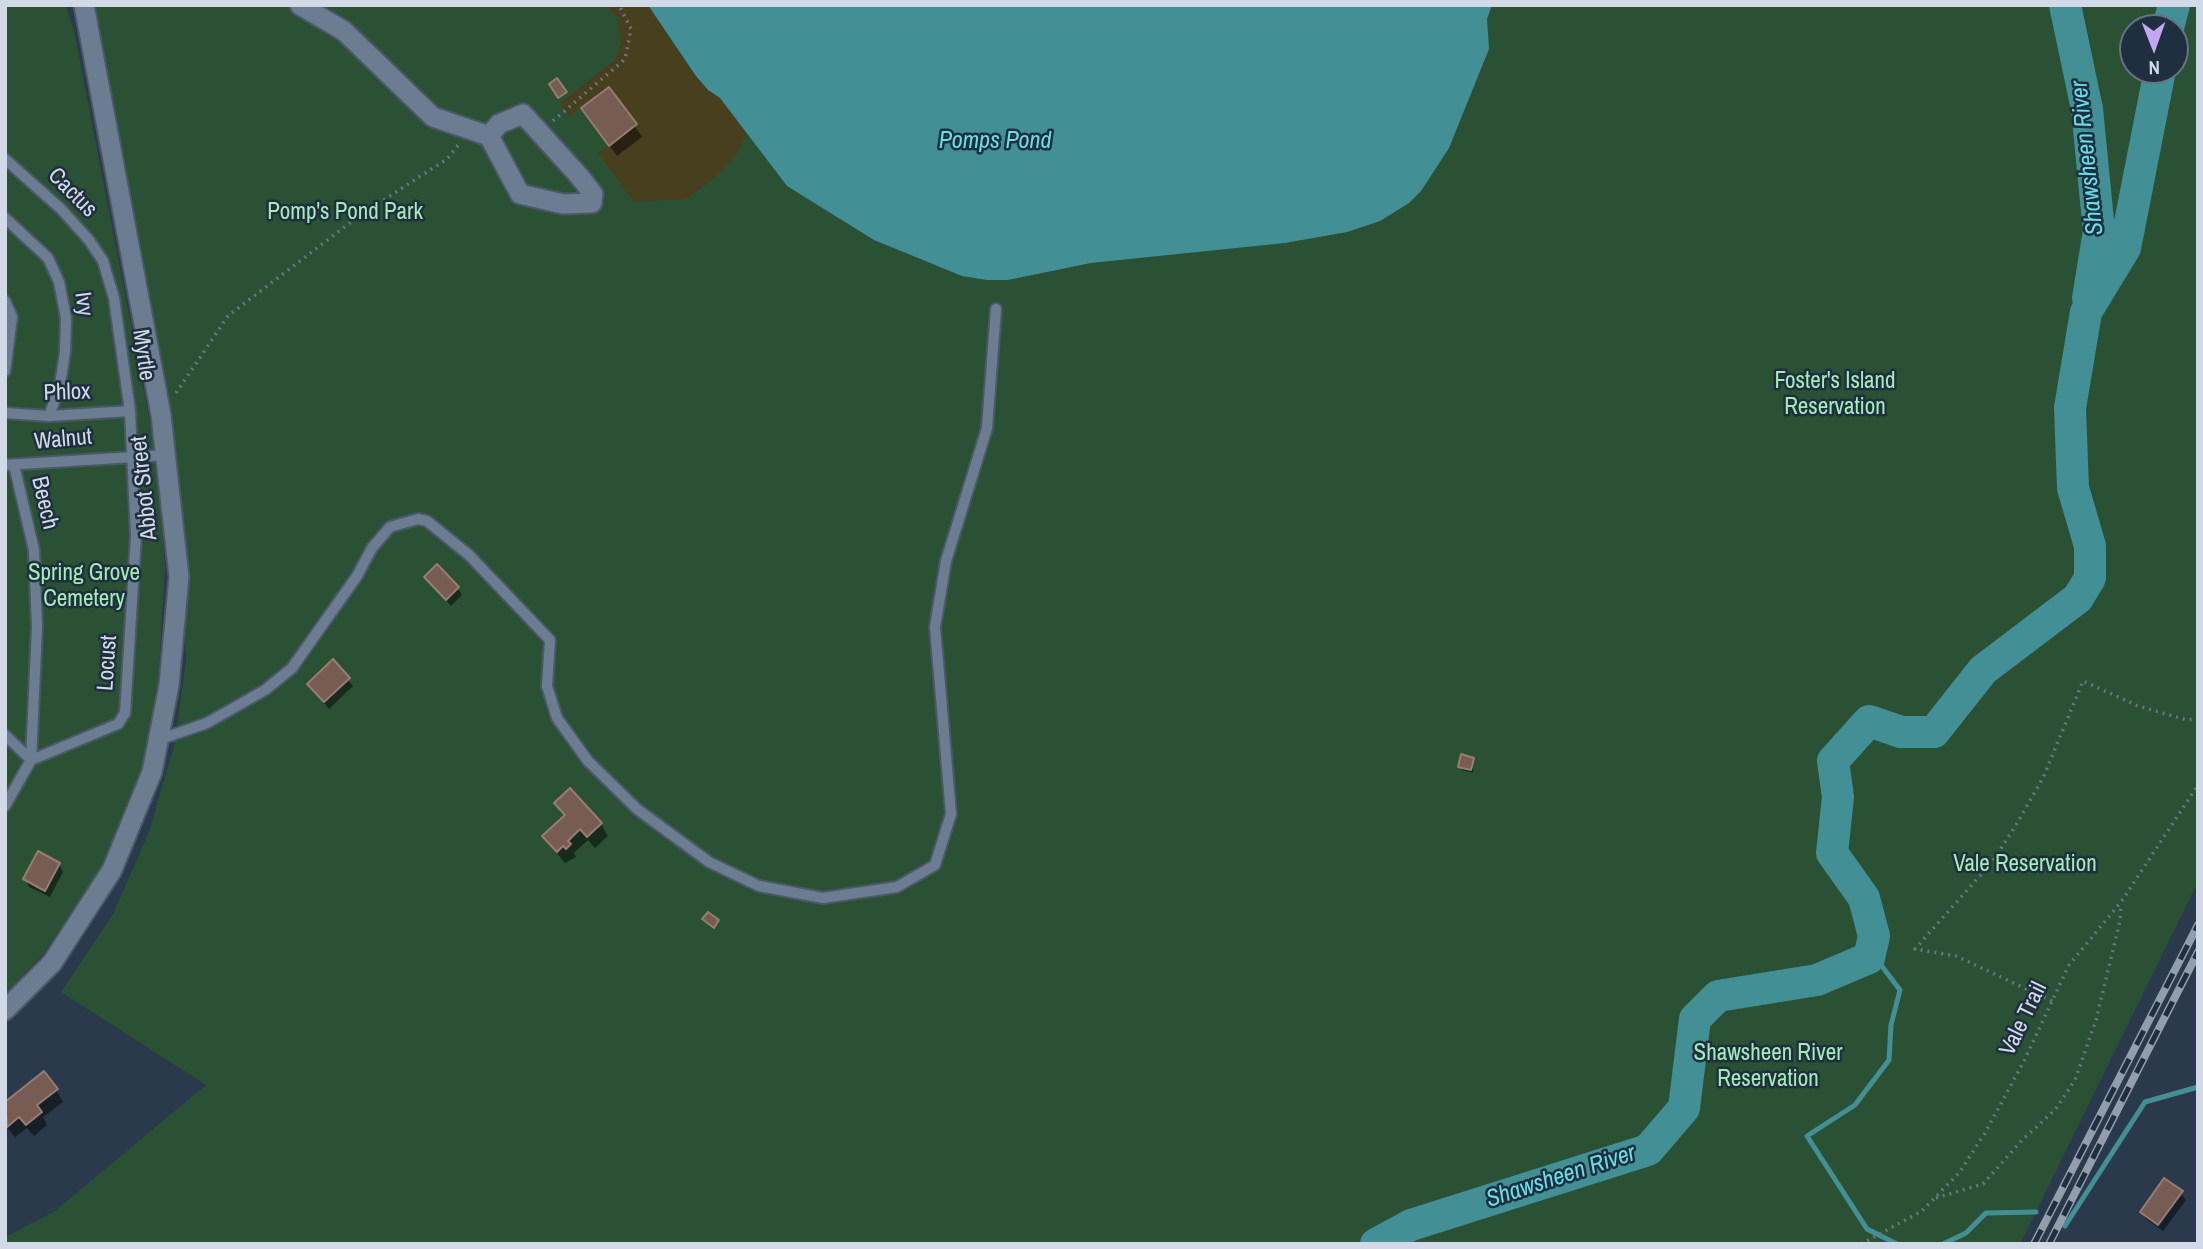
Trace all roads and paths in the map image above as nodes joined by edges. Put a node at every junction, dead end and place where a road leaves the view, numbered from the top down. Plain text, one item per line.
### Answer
1 (84, 5) edge
2 (300, 5) edge
3 (619, 5) edge
4 (540, 130) junction
5 (480, 132) junction
6 (5, 159) edge
7 (5, 218) edge
8 (103, 261) joint
9 (5, 301) edge
10 (996, 309) dead end
11 (5, 371) edge
12 (130, 411) junction
13 (5, 413) edge
14 (49, 415) junction
15 (161, 415) junction
16 (167, 454) junction
17 (130, 456) junction
18 (10, 465) edge
19 (2198, 719) edge
20 (5, 735) edge
21 (158, 740) junction
22 (31, 760) junction
23 (2198, 785) edge
24 (5, 806) edge
25 (2121, 902) junction
26 (2052, 1001) junction
27 (5, 1010) edge
28 (1934, 1199) junction
29 (1861, 1244) edge

1 - 15 street, Abbot Street
2 - 5 street
3 - 4 path
4 - 5 street
4 - 5 street
5 - 15 path
6 - 8 lane, Cactus
7 - 14 lane, Ivy
8 - 12 lane, Myrtle
9 - 11 lane
10 - 21 lane
12 - 14 lane, Phlox
12 - 17 lane, Myrtle
13 - 14 lane, Phlox
15 - 16 street, Abbot Street
16 - 17 lane, Walnut
16 - 21 street, Abbot Street
17 - 18 lane, Walnut
17 - 22 lane, Locust
18 - 22 lane, Beech
19 - 26 path
20 - 22 lane
21 - 27 street, Abbot Street
22 - 24 lane
23 - 25 path, Vale Trail
25 - 26 path, Vale Trail
25 - 28 path
26 - 28 path, Vale Trail
28 - 29 path, Vale Trail

